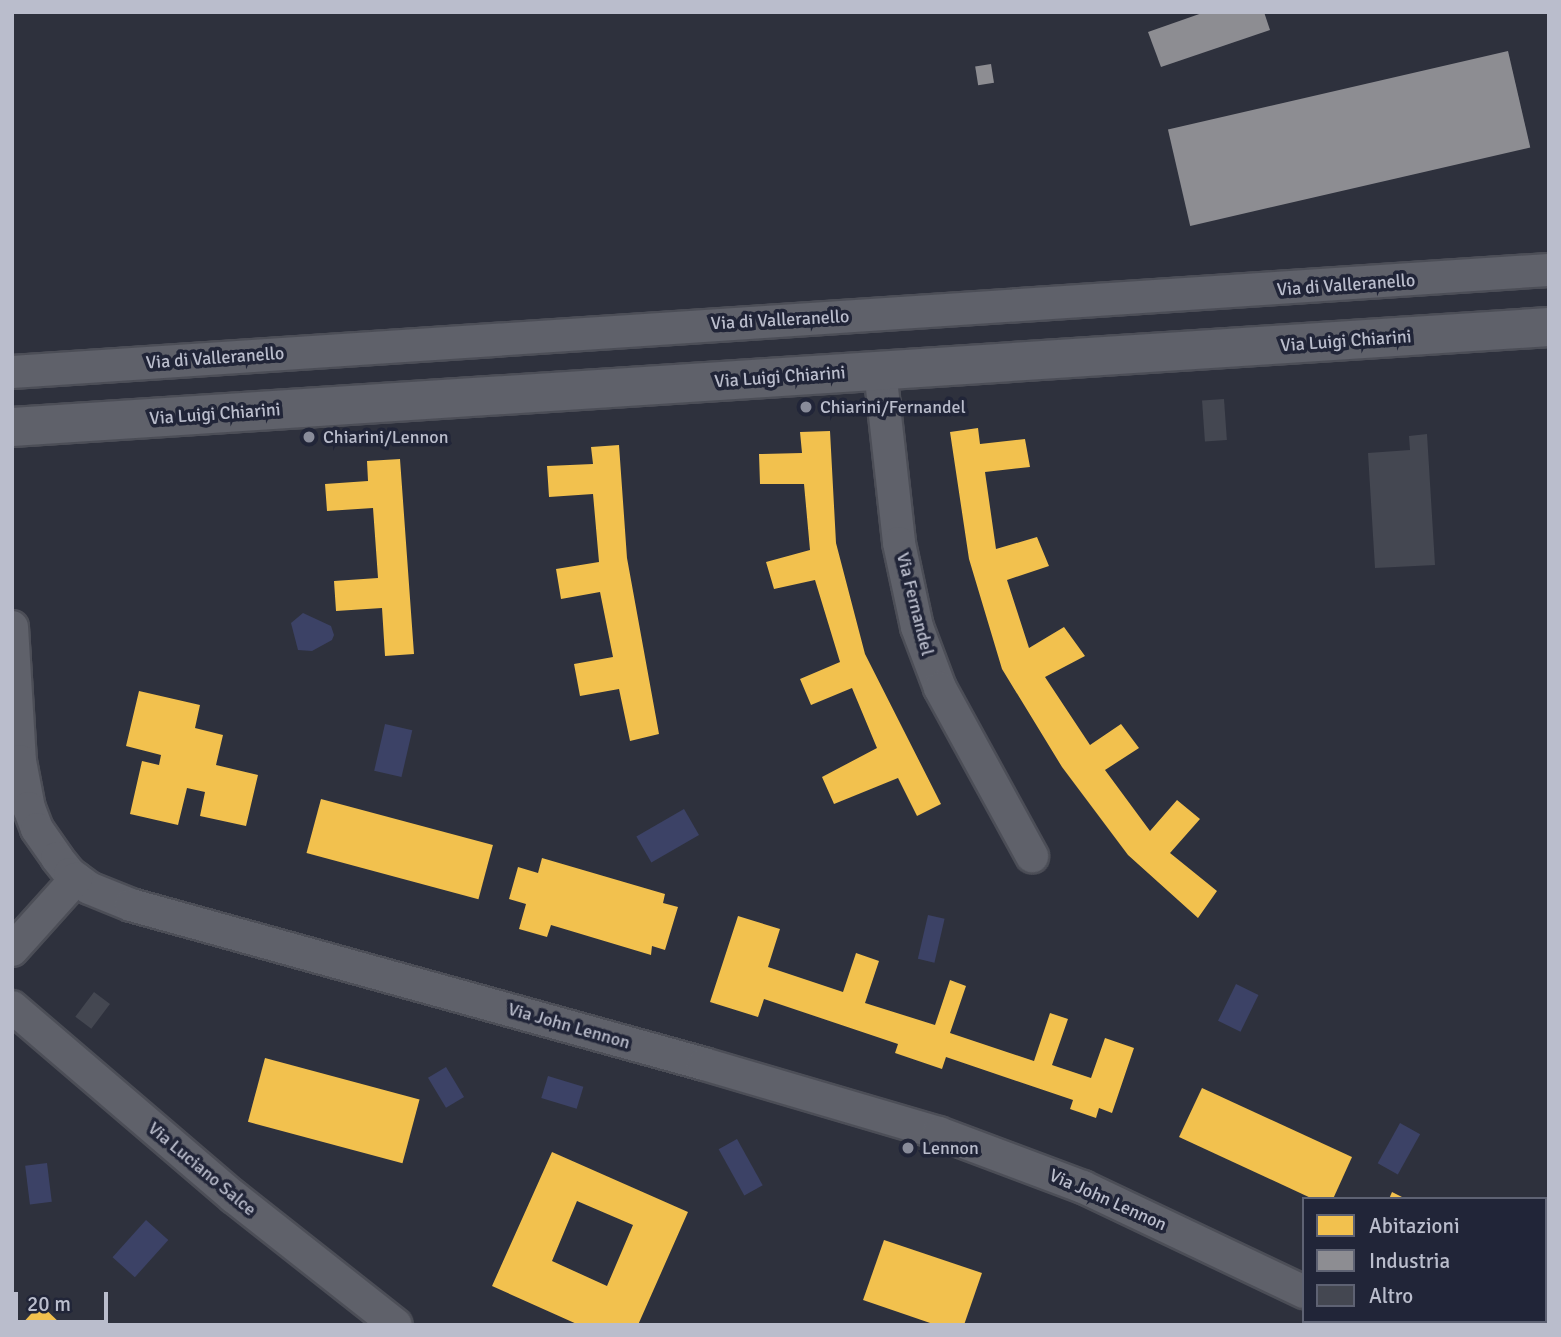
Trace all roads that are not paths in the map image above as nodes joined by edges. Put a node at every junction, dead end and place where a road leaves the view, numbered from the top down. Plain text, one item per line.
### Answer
1 (1549, 270) edge
2 (1549, 327) edge
3 (880, 370) junction
4 (12, 372) edge
5 (12, 427) edge
6 (12, 627) edge
7 (1032, 856) dead end
8 (76, 879) junction
9 (12, 950) edge
10 (12, 1007) edge
11 (1302, 1291) edge
12 (396, 1325) edge

1 - 4 street, Via di Valleranello
2 - 3 street, Via Luigi Chiarini
3 - 5 street, Via Luigi Chiarini
3 - 7 street, Via Fernandel
6 - 8 street, Via John Lennon
8 - 9 street
8 - 11 street, Via John Lennon
10 - 12 street, Via Luciano Salce

